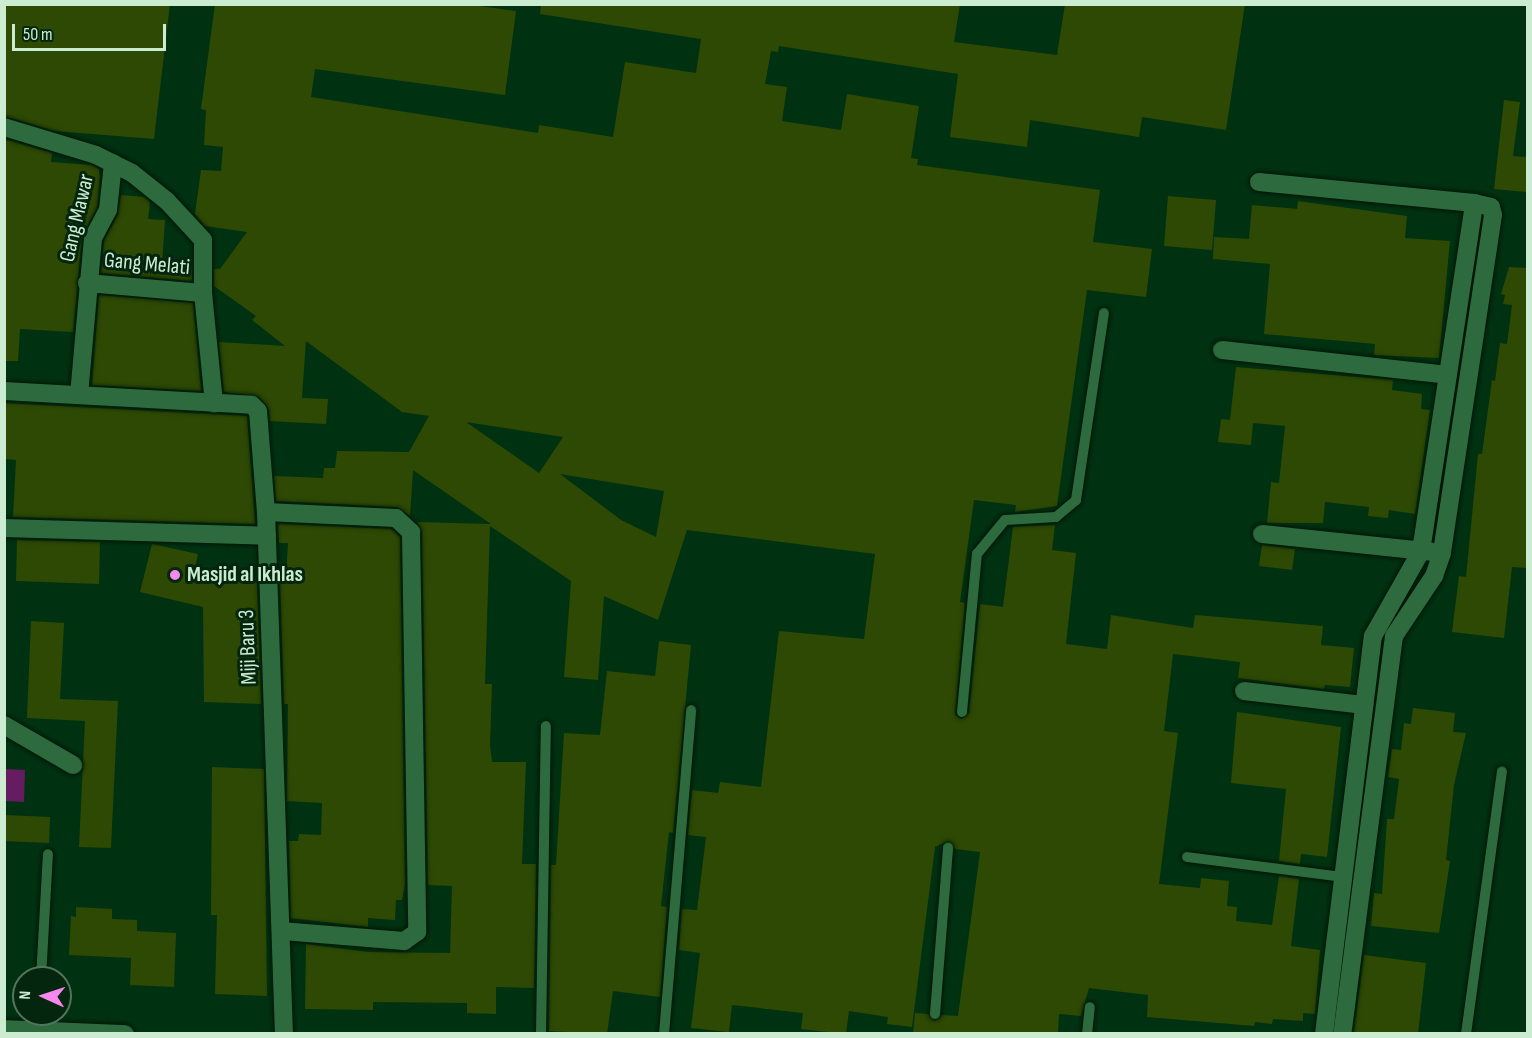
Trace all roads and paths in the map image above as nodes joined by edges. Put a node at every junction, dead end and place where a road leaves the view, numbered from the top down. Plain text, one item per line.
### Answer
1 (4, 127) edge
2 (113, 164) junction
3 (1259, 183) dead end
4 (1473, 203) junction
5 (87, 285) junction
6 (203, 294) junction
7 (1104, 313) dead end
8 (1222, 350) dead end
9 (1448, 375) junction
10 (4, 391) edge
11 (80, 395) junction
12 (214, 403) junction
13 (266, 512) junction
14 (4, 528) edge
15 (1262, 534) dead end
16 (267, 536) junction
17 (1421, 551) junction
18 (1443, 553) junction
19 (1244, 691) dead end
20 (1364, 705) junction
21 (691, 710) dead end
22 (962, 712) dead end
23 (4, 725) edge
24 (546, 726) dead end
25 (73, 765) dead end
26 (1502, 771) dead end
27 (948, 849) dead end
28 (48, 854) dead end
29 (1187, 857) dead end
30 (1343, 877) junction
31 (283, 932) junction
32 (41, 966) edge
33 (1090, 1007) dead end
34 (934, 1014) dead end
35 (38, 1026) edge
36 (4, 1029) edge
37 (284, 1032) edge
38 (125, 1034) edge
39 (541, 1034) edge
40 (664, 1034) edge
41 (1087, 1034) edge
42 (1324, 1034) edge
43 (1342, 1034) edge
44 (1466, 1034) edge

1 - 2 street
2 - 5 street, Gang Mawar
2 - 6 street
3 - 4 street
4 - 9 street
4 - 18 street
5 - 6 street, Gang Melati
5 - 11 street, Gang Mawar
6 - 12 street, Gang Melati
7 - 22 lane
8 - 9 street
9 - 17 street
10 - 11 street, Miji Baru 3
11 - 12 street, Miji Baru 3
12 - 13 street, Miji Baru 3
13 - 16 street, Miji Baru 3
13 - 31 street
14 - 16 street
15 - 17 street
16 - 31 street, Miji Baru 3
17 - 18 street
17 - 20 street
18 - 43 street
19 - 20 street
20 - 30 street
21 - 40 lane
23 - 25 street
24 - 39 lane
26 - 44 lane
27 - 34 lane
28 - 32 lane
29 - 30 lane
30 - 42 street
31 - 37 street, Miji Baru 3
33 - 41 lane
35 - 36 street
35 - 38 street

